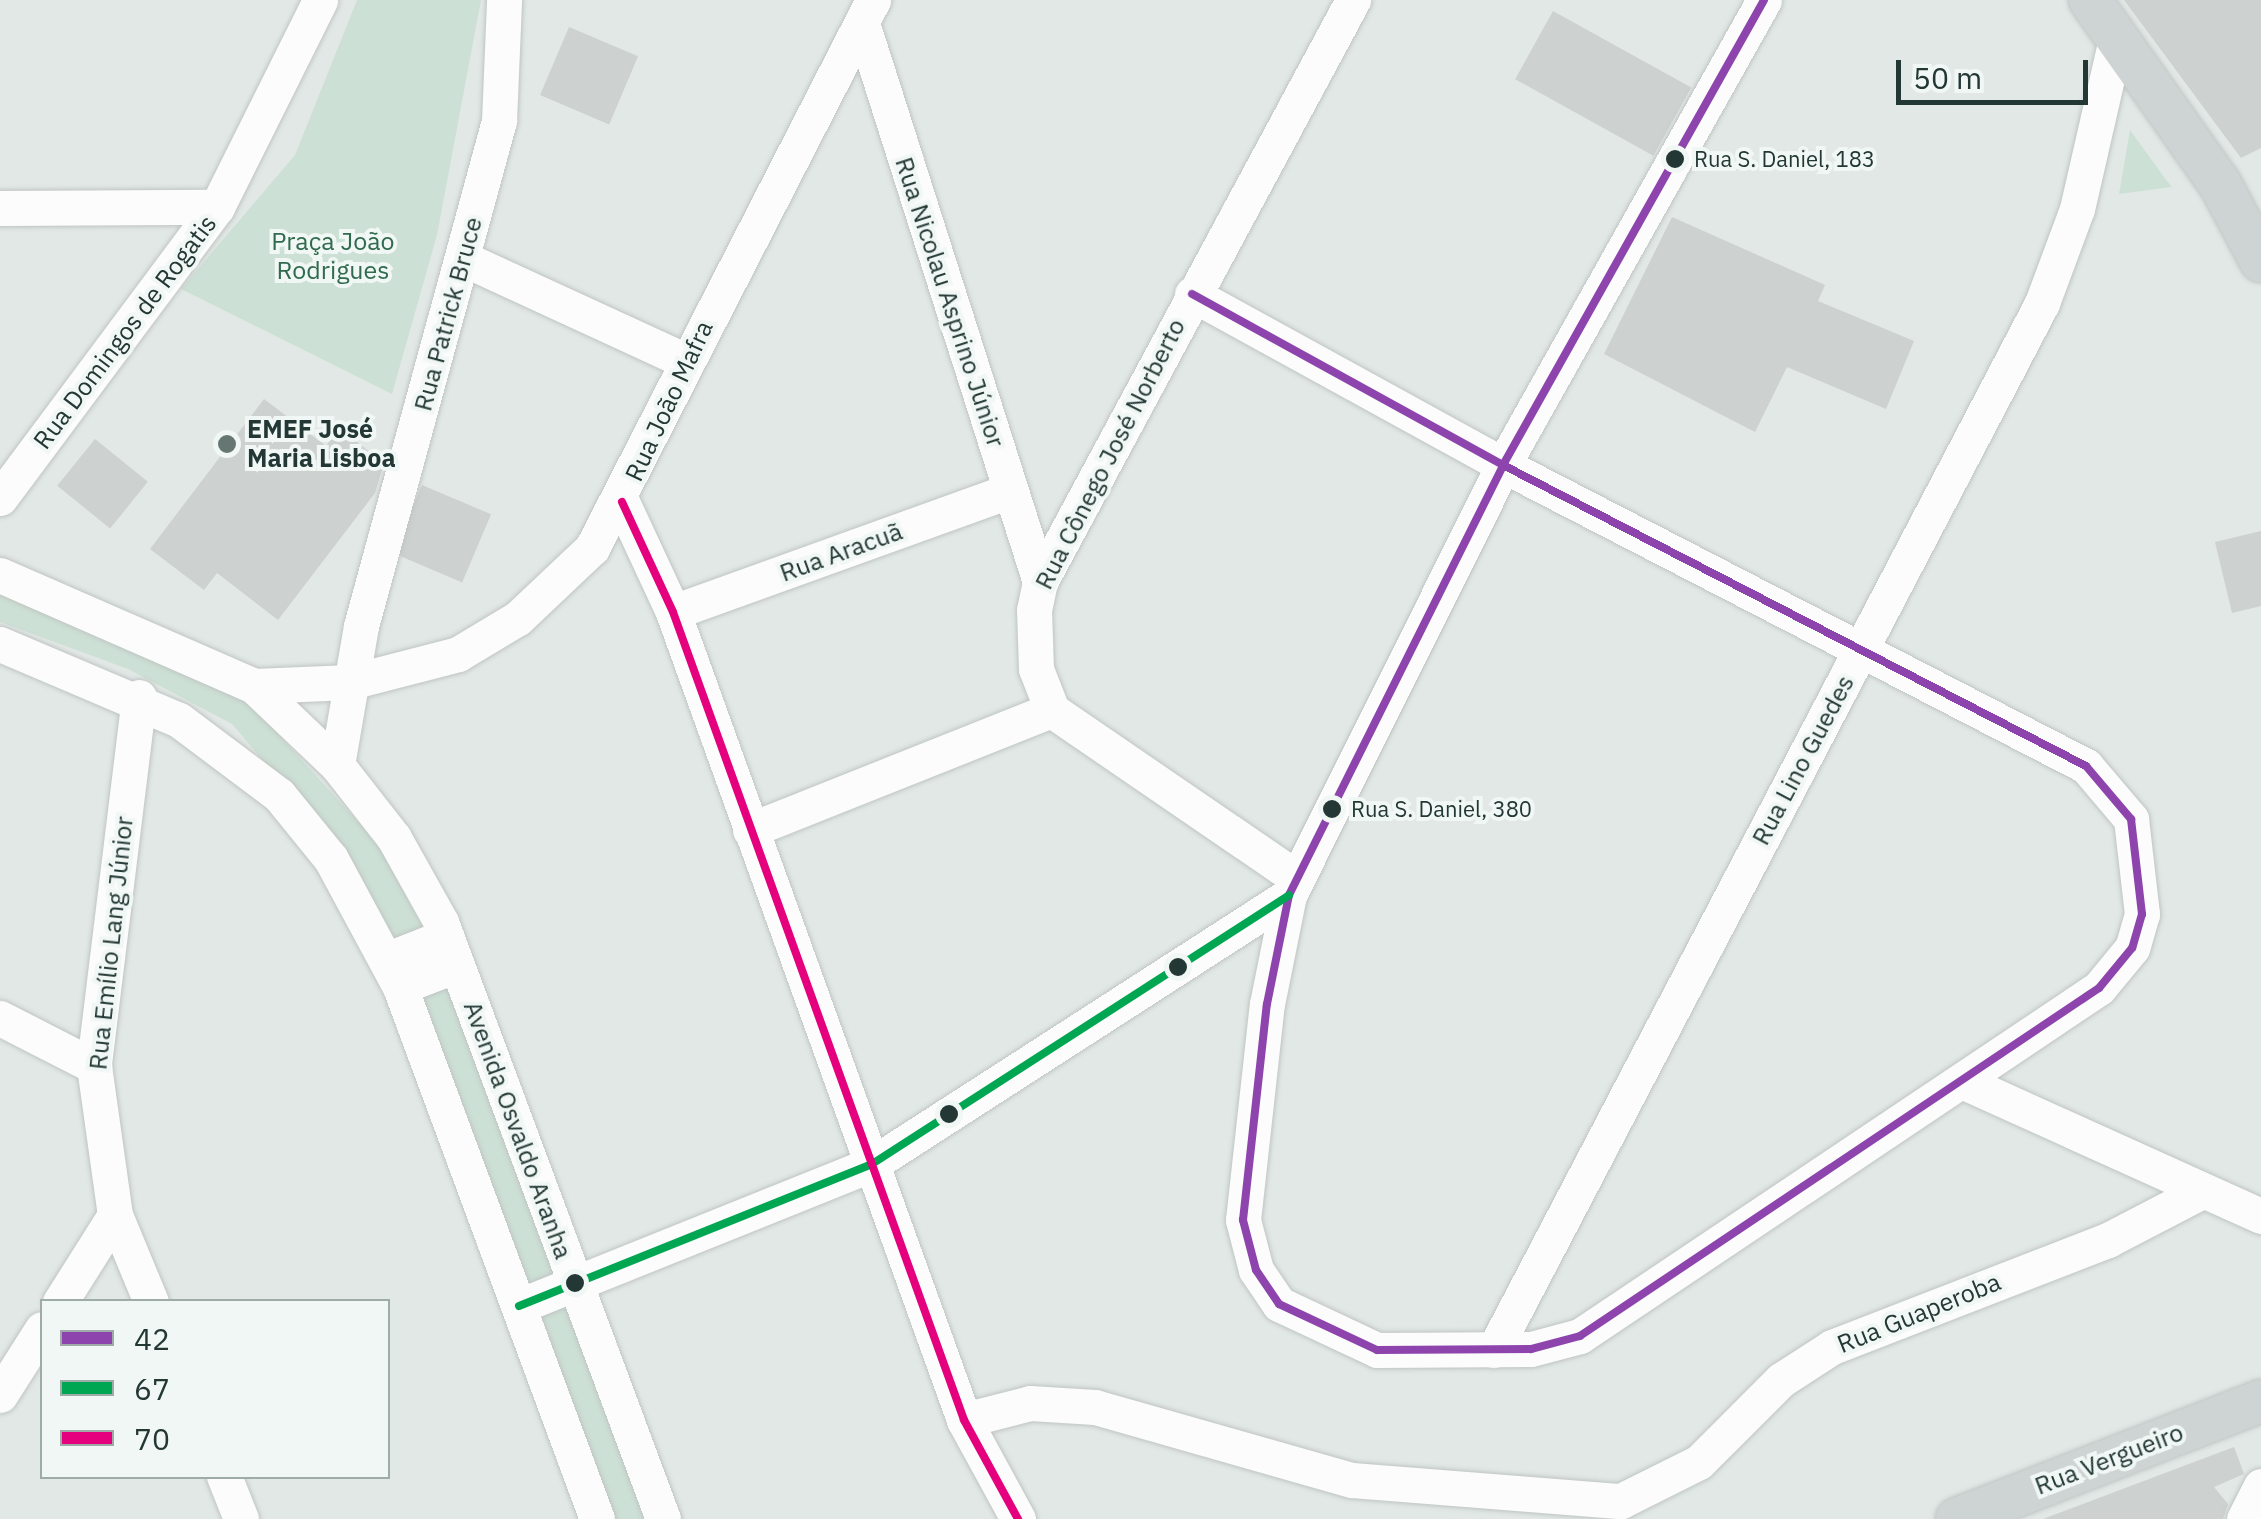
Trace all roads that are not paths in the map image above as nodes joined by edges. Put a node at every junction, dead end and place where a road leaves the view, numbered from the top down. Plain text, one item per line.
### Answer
1 (320, 0) edge
2 (504, 0) edge
3 (1353, 0) edge
4 (1764, 0) edge
5 (2090, 0) edge
6 (867, 11) edge
7 (2116, 43) junction
8 (217, 207) junction
9 (0, 208) edge
10 (464, 258) junction
11 (2261, 261) edge
12 (1192, 294) junction
13 (686, 361) junction
14 (1503, 465) junction
15 (1010, 491) junction
16 (0, 498) edge
17 (622, 502) junction
18 (1, 574) edge
19 (1040, 582) junction
20 (672, 612) junction
21 (0, 644) edge
22 (1861, 652) junction
23 (350, 682) junction
24 (254, 686) junction
25 (139, 697) junction
26 (1052, 710) junction
27 (338, 766) junction
28 (750, 830) junction
29 (1293, 887) junction
30 (452, 951) junction
31 (394, 973) junction
32 (0, 1018) edge
33 (94, 1066) junction
34 (1964, 1082) junction
35 (872, 1164) junction
36 (2202, 1191) junction
37 (116, 1215) junction
38 (2261, 1216) edge
39 (575, 1284) junction
40 (62, 1299) edge
41 (150, 1299) edge
42 (519, 1306) junction
43 (40, 1332) edge
44 (1494, 1350) junction
45 (0, 1396) edge
46 (2261, 1401) edge
47 (964, 1420) junction
48 (225, 1479) edge
49 (2261, 1486) edge
50 (241, 1519) edge
51 (598, 1519) edge
52 (662, 1519) edge
53 (1018, 1519) edge
54 (1957, 1519) edge
55 (2244, 1519) edge

1 - 8 street, Rua Domingos de Rogatis
2 - 10 street, Rua Patrick Bruce
3 - 12 street, Rua Cônego José Norberto
4 - 14 street
5 - 7 main road
6 - 13 street, Rua João Mafra
6 - 15 street, Rua Nicolau Asprino Júnior
7 - 11 main road
7 - 22 street, Rua Lino Guedes
8 - 9 street
8 - 16 street, Rua Domingos de Rogatis
10 - 13 street
10 - 23 street, Rua Patrick Bruce
12 - 14 street
12 - 19 street, Rua Cônego José Norberto
13 - 17 street, Rua João Mafra
14 - 22 street
14 - 29 street
15 - 19 street, Rua Nicolau Asprino Júnior
15 - 20 street, Rua Aracuã
17 - 20 street
17 - 23 street, Rua João Mafra
18 - 24 street
19 - 26 street, Rua Cônego José Norberto
20 - 28 street
21 - 25 street
22 - 34 street
22 - 44 street, Rua Lino Guedes
23 - 24 street, Rua João Mafra
23 - 27 street
24 - 27 street, Avenida Osvaldo Aranha
25 - 31 street
25 - 33 street, Rua Emílio Lang Júnior
26 - 28 street
26 - 29 street
27 - 30 street, Avenida Osvaldo Aranha
28 - 35 street
29 - 35 street
29 - 44 street
30 - 31 street
30 - 39 street, Avenida Osvaldo Aranha
31 - 42 street
32 - 33 street
33 - 37 street, Rua Emílio Lang Júnior
34 - 36 street
34 - 44 street
35 - 39 street
35 - 47 street
36 - 38 street
36 - 47 street, Rua Guaperoba
37 - 40 street
37 - 41 street, Rua Emílio Lang Júnior
39 - 42 street
39 - 52 street, Avenida Osvaldo Aranha
42 - 51 street
43 - 45 street
46 - 54 main road, Rua Vergueiro
47 - 53 street
48 - 50 street
49 - 55 street

